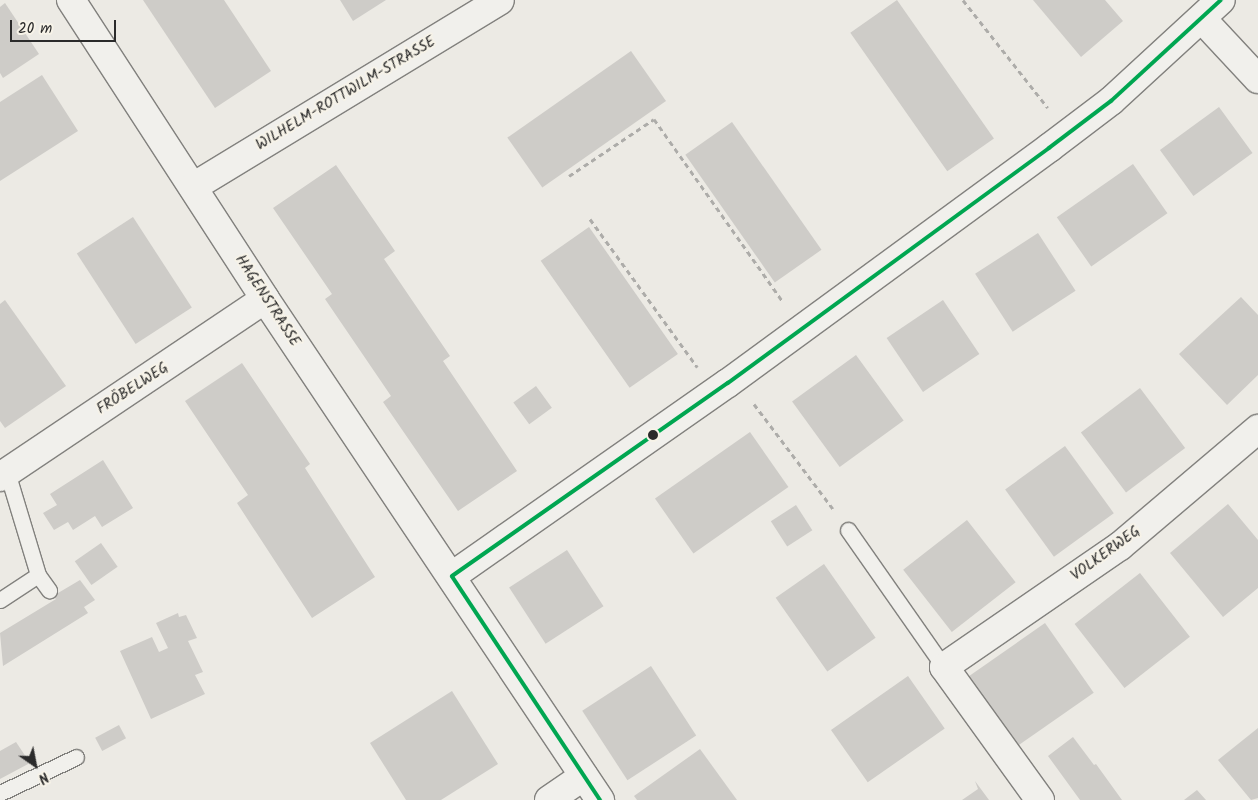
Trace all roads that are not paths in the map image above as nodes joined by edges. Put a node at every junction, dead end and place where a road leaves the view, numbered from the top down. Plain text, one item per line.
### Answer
1 (71, 0) edge
2 (1221, 0) edge
3 (495, 1) edge
4 (1202, 19) junction
5 (1258, 79) edge
6 (193, 187) junction
7 (265, 299) junction
8 (1258, 429) edge
9 (4, 474) edge
10 (848, 530) road end
11 (38, 574) junction
12 (452, 576) junction
13 (49, 590) dead end
14 (0, 600) edge
15 (944, 667) junction
16 (76, 757) dead end
17 (584, 776) junction
18 (0, 793) edge
19 (549, 800) edge
20 (600, 800) edge
21 (1040, 800) edge

1 - 6 street, HAGENSTRASSE
2 - 4 street
3 - 6 street, WILHELM-ROTTWILM-STRASSE
4 - 5 street
4 - 12 street
6 - 7 street, HAGENSTRASSE
7 - 9 street, FRÖBELWEG
7 - 12 street, HAGENSTRASSE
8 - 15 street, VOLKERWEG
9 - 11 lane
10 - 15 lane
11 - 13 lane
11 - 14 lane
12 - 17 street, HAGENSTRASSE
15 - 21 street
16 - 18 lane
17 - 19 street
17 - 20 street, HAGENSTRASSE

